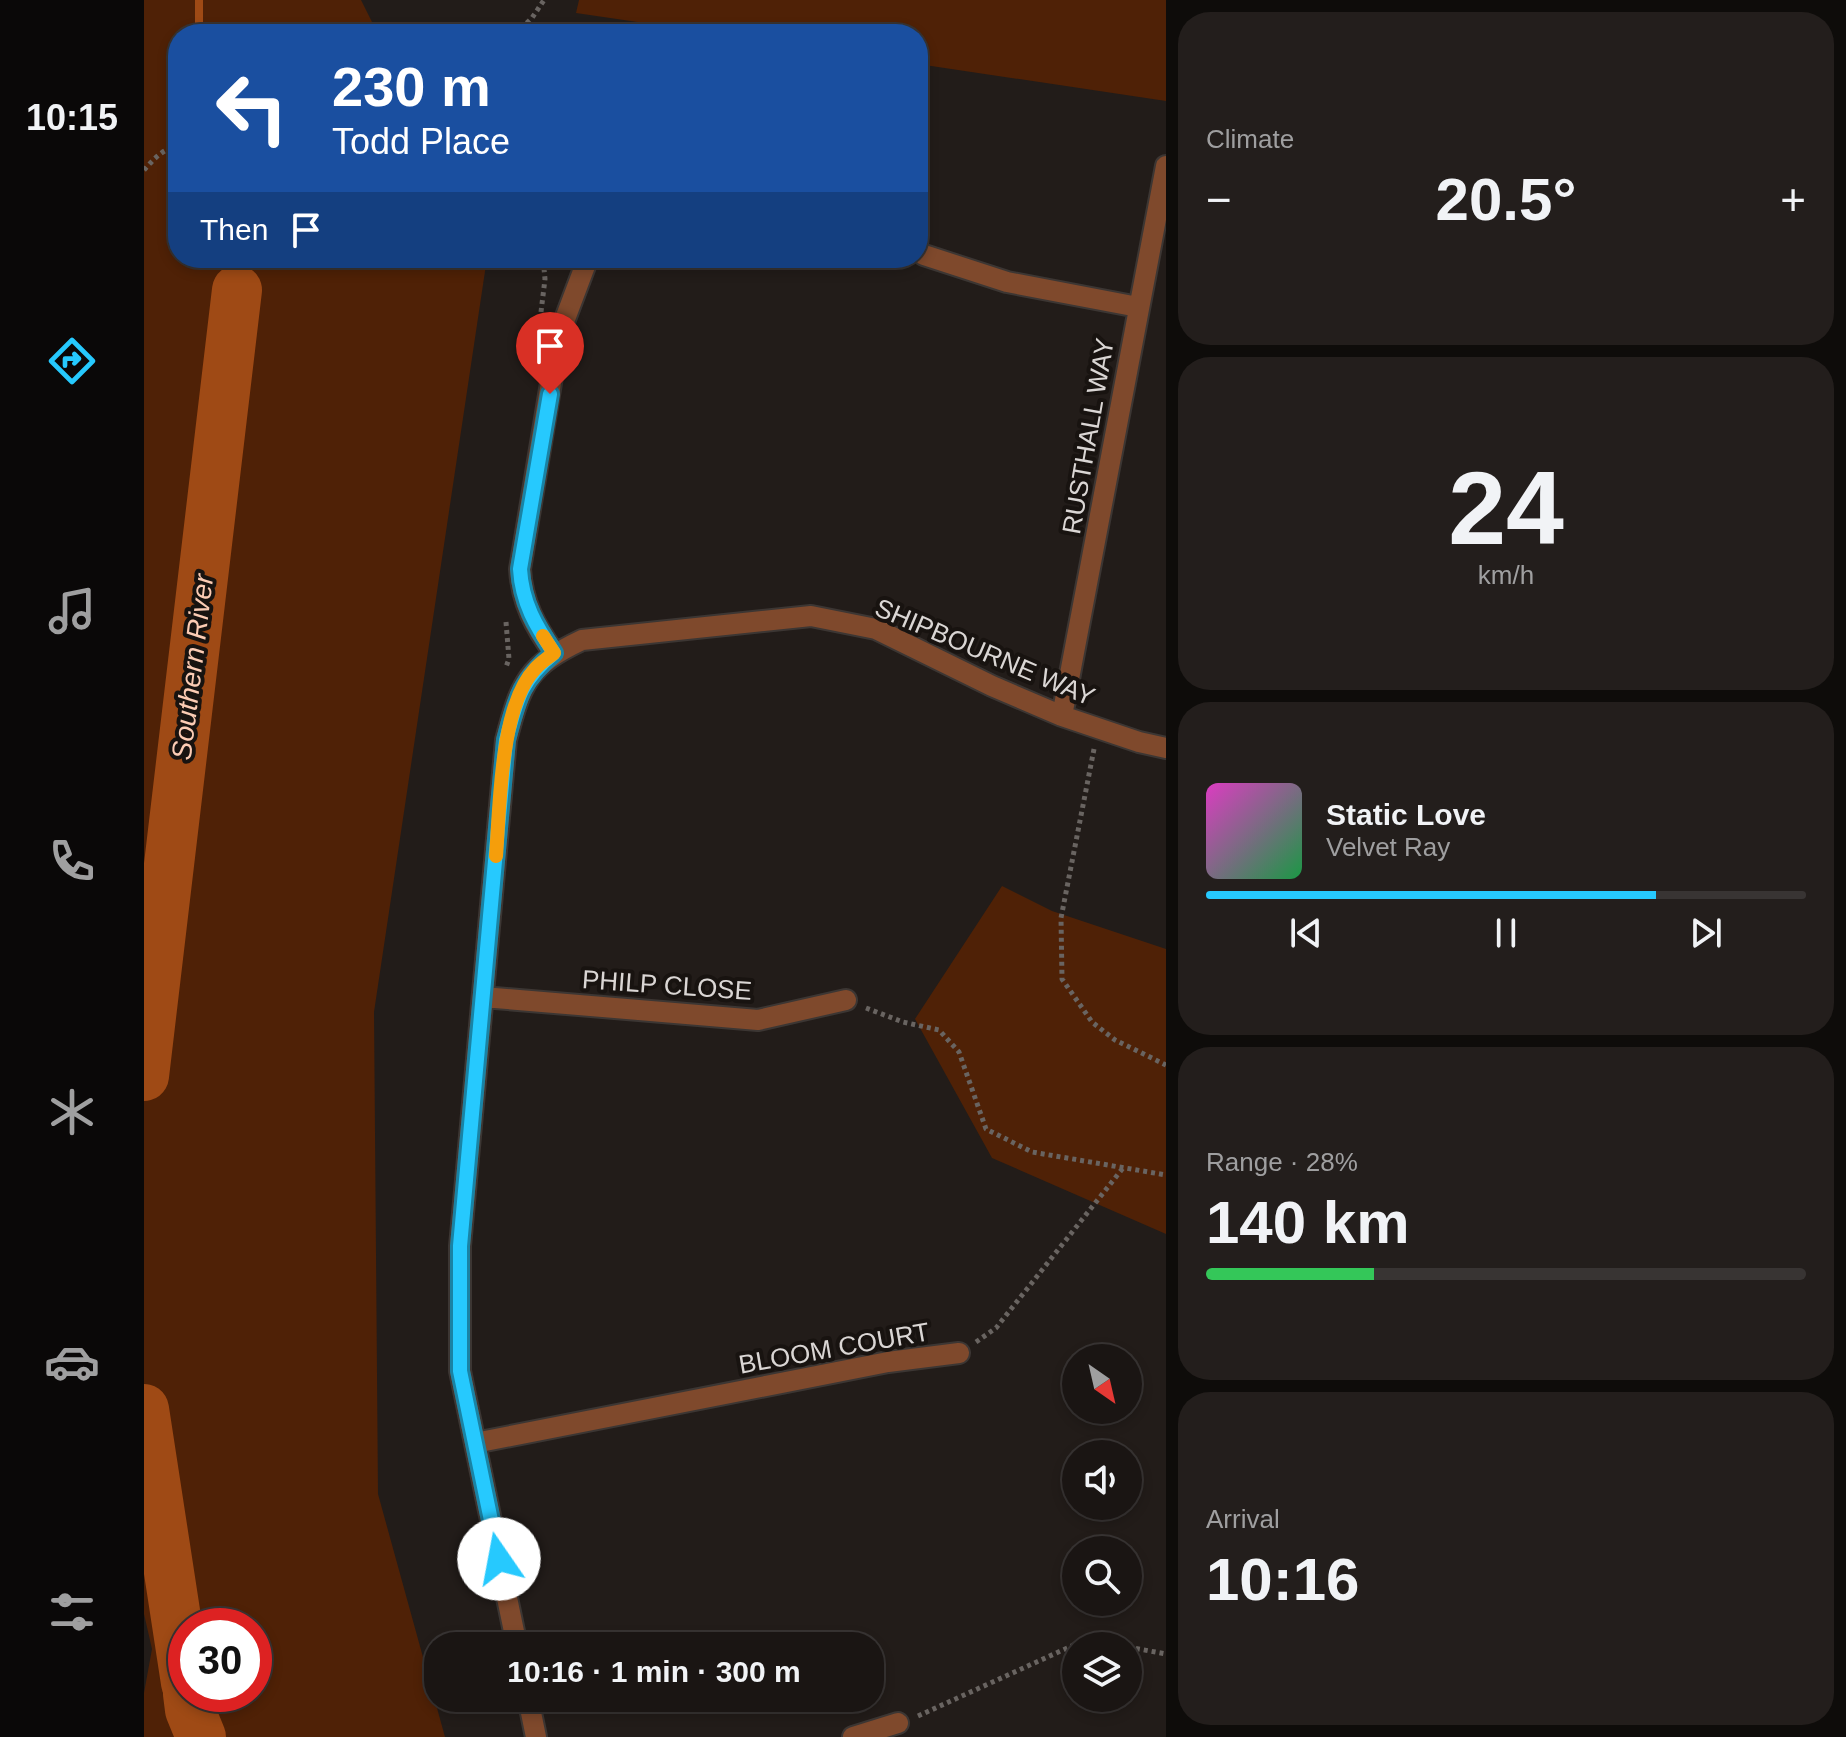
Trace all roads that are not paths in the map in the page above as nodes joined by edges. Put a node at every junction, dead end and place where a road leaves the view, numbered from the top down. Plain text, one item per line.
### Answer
1 (1166, 166) edge
2 (928, 256) edge
3 (584, 268) edge
4 (1138, 307) junction
5 (554, 653) junction
6 (1062, 716) junction
7 (1166, 748) edge
8 (483, 997) junction
9 (846, 1000) road end
10 (959, 1353) road end
11 (475, 1443) junction
12 (514, 1632) edge
13 (531, 1712) edge
14 (898, 1723) road end
15 (536, 1737) edge
16 (853, 1737) edge

1 - 4 street, RUSTHALL WAY
2 - 4 street
3 - 5 street
4 - 6 street, RUSTHALL WAY
5 - 6 street, SHIPBOURNE WAY
5 - 8 street, SHIPBOURNE WAY
6 - 7 street, SHIPBOURNE WAY
8 - 9 street, PHILP CLOSE
8 - 11 street, SHIPBOURNE WAY
10 - 11 street, BLOOM COURT
11 - 12 street, SHIPBOURNE WAY
13 - 15 street
14 - 16 street

